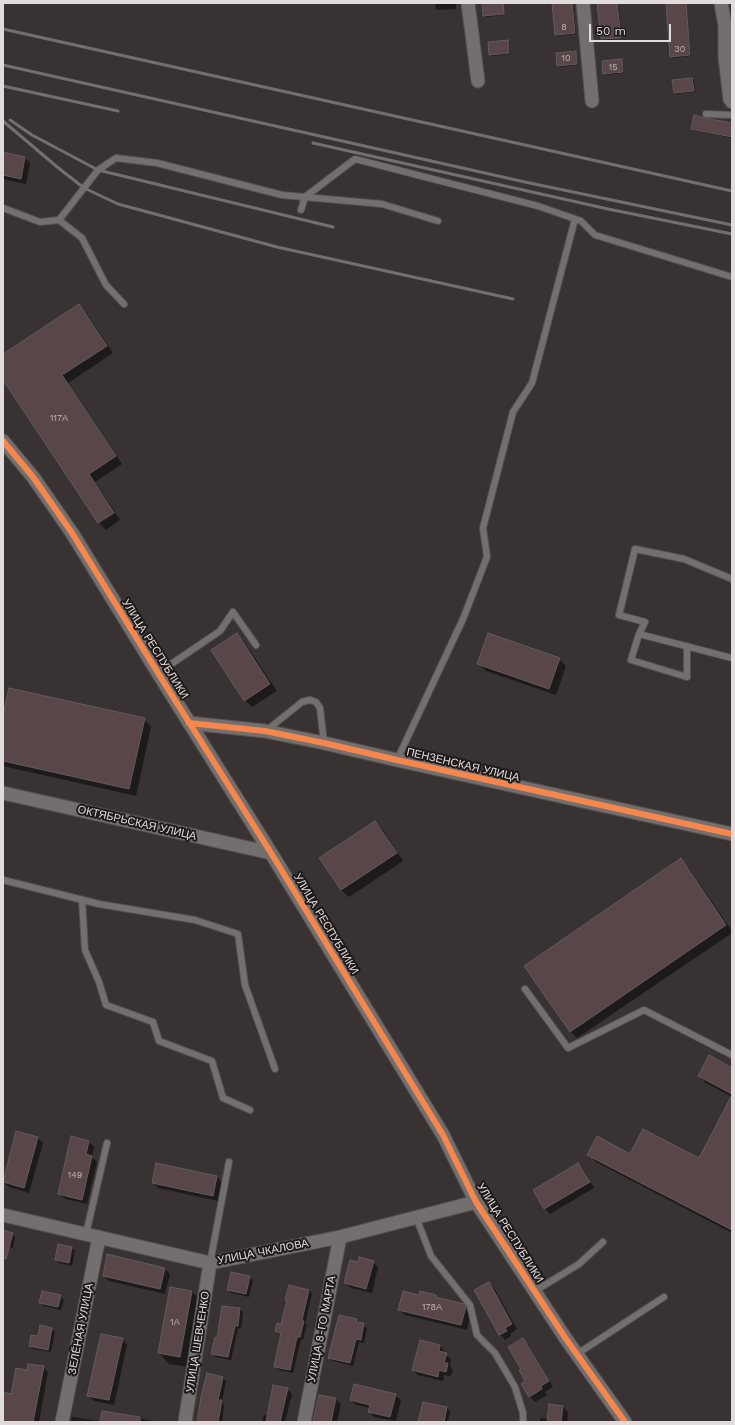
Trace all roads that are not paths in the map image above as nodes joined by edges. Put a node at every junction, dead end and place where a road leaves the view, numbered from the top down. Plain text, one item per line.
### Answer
1 (468, 3) edge
2 (583, 3) edge
3 (721, 3) edge
4 (729, 27) edge
5 (729, 58) edge
6 (478, 81) dead end
7 (731, 100) edge
8 (592, 101) dead end
9 (706, 114) dead end
10 (732, 115) edge
11 (305, 197) junction
12 (3, 208) edge
13 (301, 210) dead end
14 (574, 219) junction
15 (59, 220) junction
16 (438, 221) dead end
17 (732, 277) edge
18 (124, 304) dead end
19 (3, 441) edge
20 (732, 578) edge
21 (639, 634) junction
22 (256, 645) dead end
23 (687, 646) junction
24 (732, 658) edge
25 (158, 673) junction
26 (189, 723) junction
27 (266, 731) junction
28 (324, 743) junction
29 (397, 760) junction
30 (3, 793) edge
31 (732, 834) edge
32 (271, 852) junction
33 (3, 880) edge
34 (82, 900) junction
35 (526, 989) dead end
36 (732, 1055) edge
37 (275, 1069) dead end
38 (250, 1110) dead end
39 (107, 1143) dead end
40 (229, 1162) dead end
41 (476, 1202) junction
42 (3, 1215) edge
43 (416, 1217) junction
44 (86, 1234) junction
45 (99, 1237) junction
46 (340, 1237) junction
47 (603, 1242) dead end
48 (210, 1263) junction
49 (535, 1291) junction
50 (664, 1297) dead end
51 (577, 1354) junction
52 (62, 1422) edge
53 (185, 1422) edge
54 (304, 1422) edge
55 (524, 1422) edge
56 (625, 1422) edge

1 - 6 street
2 - 8 street
3 - 4 street
4 - 5 street
5 - 7 street
9 - 10 lane
11 - 13 lane
11 - 14 lane
11 - 15 lane
11 - 16 lane
12 - 15 lane
14 - 17 lane
14 - 29 lane
15 - 18 lane
19 - 25 street, УЛИЦА РЕСПУБЛИКИ
20 - 21 lane
21 - 23 lane
21 - 23 lane
22 - 25 lane
23 - 24 lane
25 - 26 street, УЛИЦА РЕСПУБЛИКИ
26 - 27 street, ПЕНЗЕНСКАЯ УЛИЦА
26 - 32 street, УЛИЦА РЕСПУБЛИКИ
27 - 28 street, ПЕНЗЕНСКАЯ УЛИЦА
27 - 28 lane
28 - 29 street, ПЕНЗЕНСКАЯ УЛИЦА
29 - 31 street, ПЕНЗЕНСКАЯ УЛИЦА
30 - 32 street, ОКТЯБРЬСКАЯ УЛИЦА
32 - 41 street, УЛИЦА РЕСПУБЛИКИ
33 - 34 lane
34 - 37 lane
34 - 38 lane
35 - 36 lane
39 - 44 lane
40 - 48 lane
41 - 43 street, УЛИЦА ЧКАЛОВА
41 - 49 street, УЛИЦА РЕСПУБЛИКИ
42 - 44 street, УЛИЦА ЧКАЛОВА
43 - 46 street, УЛИЦА ЧКАЛОВА
43 - 55 lane
44 - 45 street, УЛИЦА ЧКАЛОВА
45 - 48 street, УЛИЦА ЧКАЛОВА
45 - 52 street, ЗЕЛЁНАЯ УЛИЦА
46 - 48 street, УЛИЦА ЧКАЛОВА
46 - 54 street, УЛИЦА 8-ГО МАРТА
47 - 49 lane
48 - 53 street, УЛИЦА ШЕВЧЕНКО
49 - 51 street, УЛИЦА РЕСПУБЛИКИ
50 - 51 lane
51 - 56 street, УЛИЦА РЕСПУБЛИКИ

